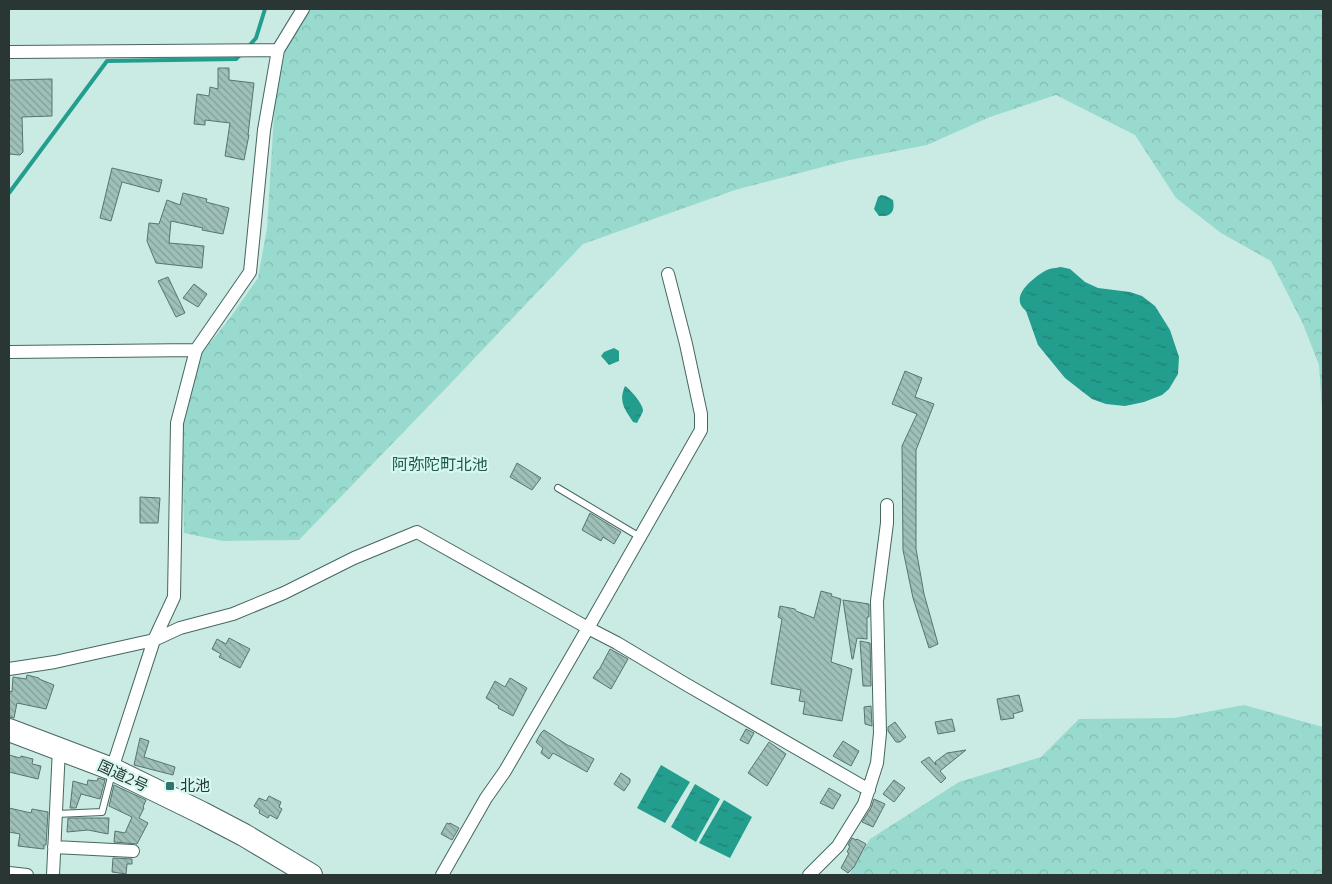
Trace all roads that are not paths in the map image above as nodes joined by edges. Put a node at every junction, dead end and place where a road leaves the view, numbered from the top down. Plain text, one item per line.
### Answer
1 (303, 9) edge
2 (278, 50) junction
3 (9, 52) edge
4 (668, 274) dead end
5 (196, 350) junction
6 (9, 352) edge
7 (558, 488) dead end
8 (887, 506) dead end
9 (640, 537) junction
10 (588, 628) junction
11 (154, 640) junction
12 (10, 671) edge
13 (9, 730) edge
14 (59, 748) junction
15 (112, 773) junction
16 (869, 790) junction
17 (56, 814) junction
18 (54, 847) junction
19 (133, 851) dead end
20 (9, 873) edge
21 (27, 875) edge
22 (53, 875) edge
23 (311, 875) edge
24 (442, 875) edge
25 (809, 875) edge

1 - 2 street
2 - 3 street
2 - 5 street
4 - 9 street
5 - 6 street
5 - 11 street
7 - 9 lane
8 - 16 street
9 - 10 street
10 - 11 street
10 - 16 street
10 - 24 street
11 - 12 street
11 - 15 street
13 - 14 highway, 国道2号
14 - 15 highway, 国道2号
14 - 17 street
15 - 17 lane
15 - 23 highway, 国道2号
16 - 25 street
17 - 18 street
18 - 19 street
18 - 22 street
20 - 21 street

